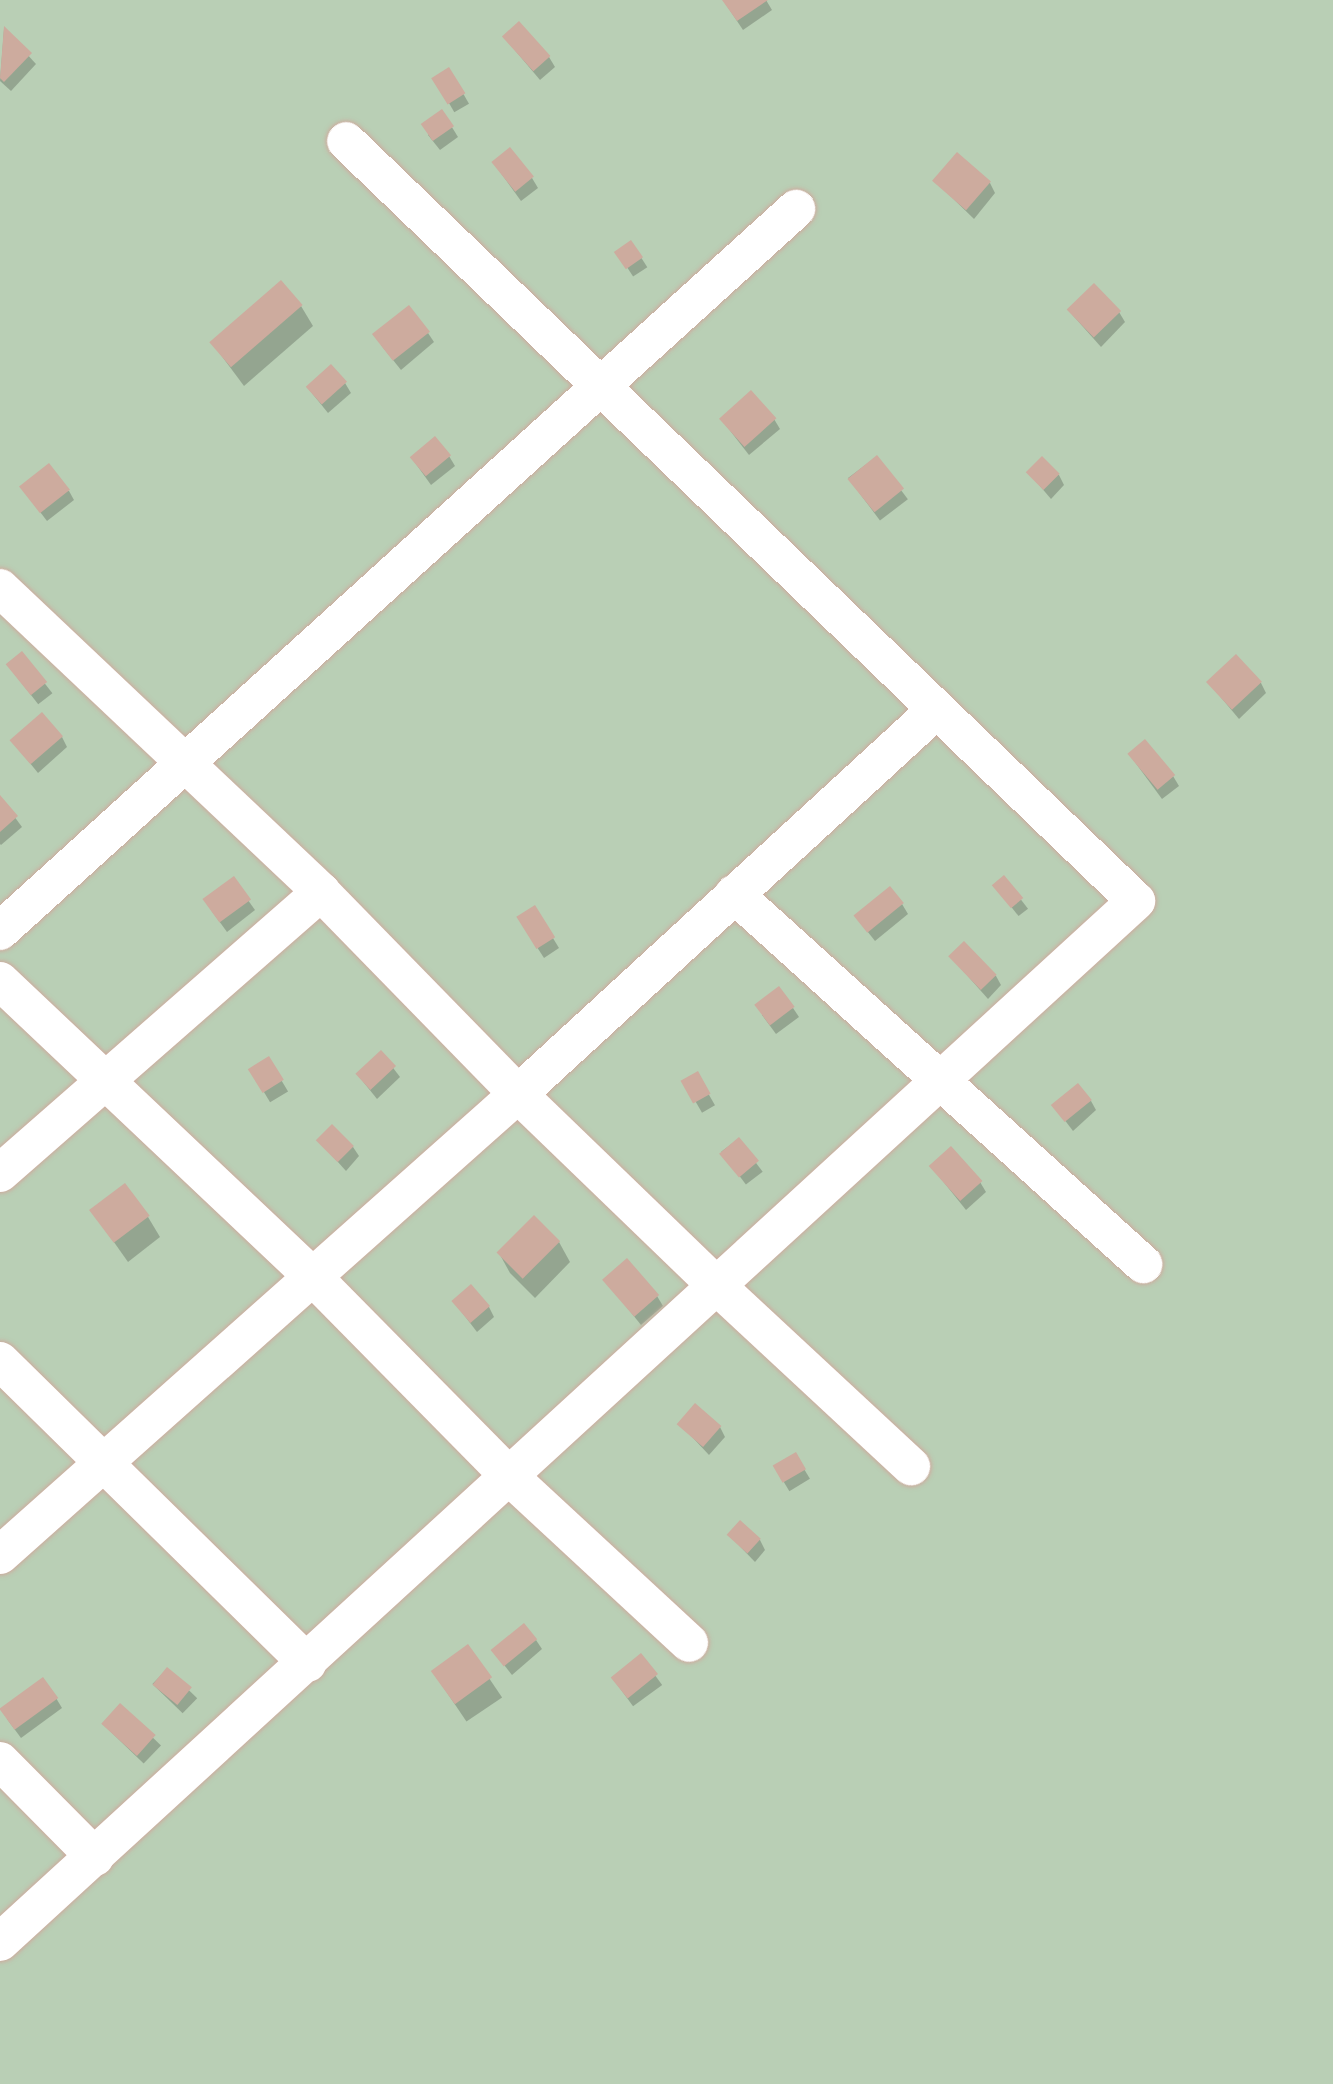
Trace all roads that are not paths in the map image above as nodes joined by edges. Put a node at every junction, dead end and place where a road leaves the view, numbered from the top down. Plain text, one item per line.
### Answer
1 (346, 141) dead end
2 (796, 209) dead end
3 (601, 389) junction
4 (0, 588) edge
5 (935, 710) junction
6 (185, 765) junction
7 (321, 892) junction
8 (734, 894) junction
9 (0, 931) edge
10 (0, 981) edge
11 (105, 1080) junction
12 (940, 1084) junction
13 (517, 1094) junction
14 (0, 1172) edge
15 (1143, 1264) dead end
16 (312, 1276) junction
17 (717, 1286) junction
18 (0, 1362) edge
19 (104, 1462) junction
20 (911, 1466) dead end
21 (510, 1477) junction
22 (0, 1555) edge
23 (689, 1643) dead end
24 (307, 1663) junction
25 (0, 1762) edge
26 (95, 1857) junction
27 (0, 1942) edge

1 - 3 lane
2 - 3 lane
3 - 5 lane
3 - 6 lane
4 - 6 lane
5 - 8 lane
5 - 12 lane
6 - 7 lane
6 - 9 lane
7 - 11 lane
7 - 13 lane
8 - 12 lane
8 - 13 lane
10 - 11 lane
11 - 14 lane
11 - 16 lane
12 - 15 lane
12 - 17 lane
13 - 16 lane
13 - 17 lane
16 - 19 lane
16 - 21 lane
17 - 20 lane
17 - 21 lane
18 - 19 lane
19 - 22 lane
19 - 24 lane
21 - 23 lane
21 - 24 lane
24 - 26 lane
25 - 26 lane
26 - 27 lane

